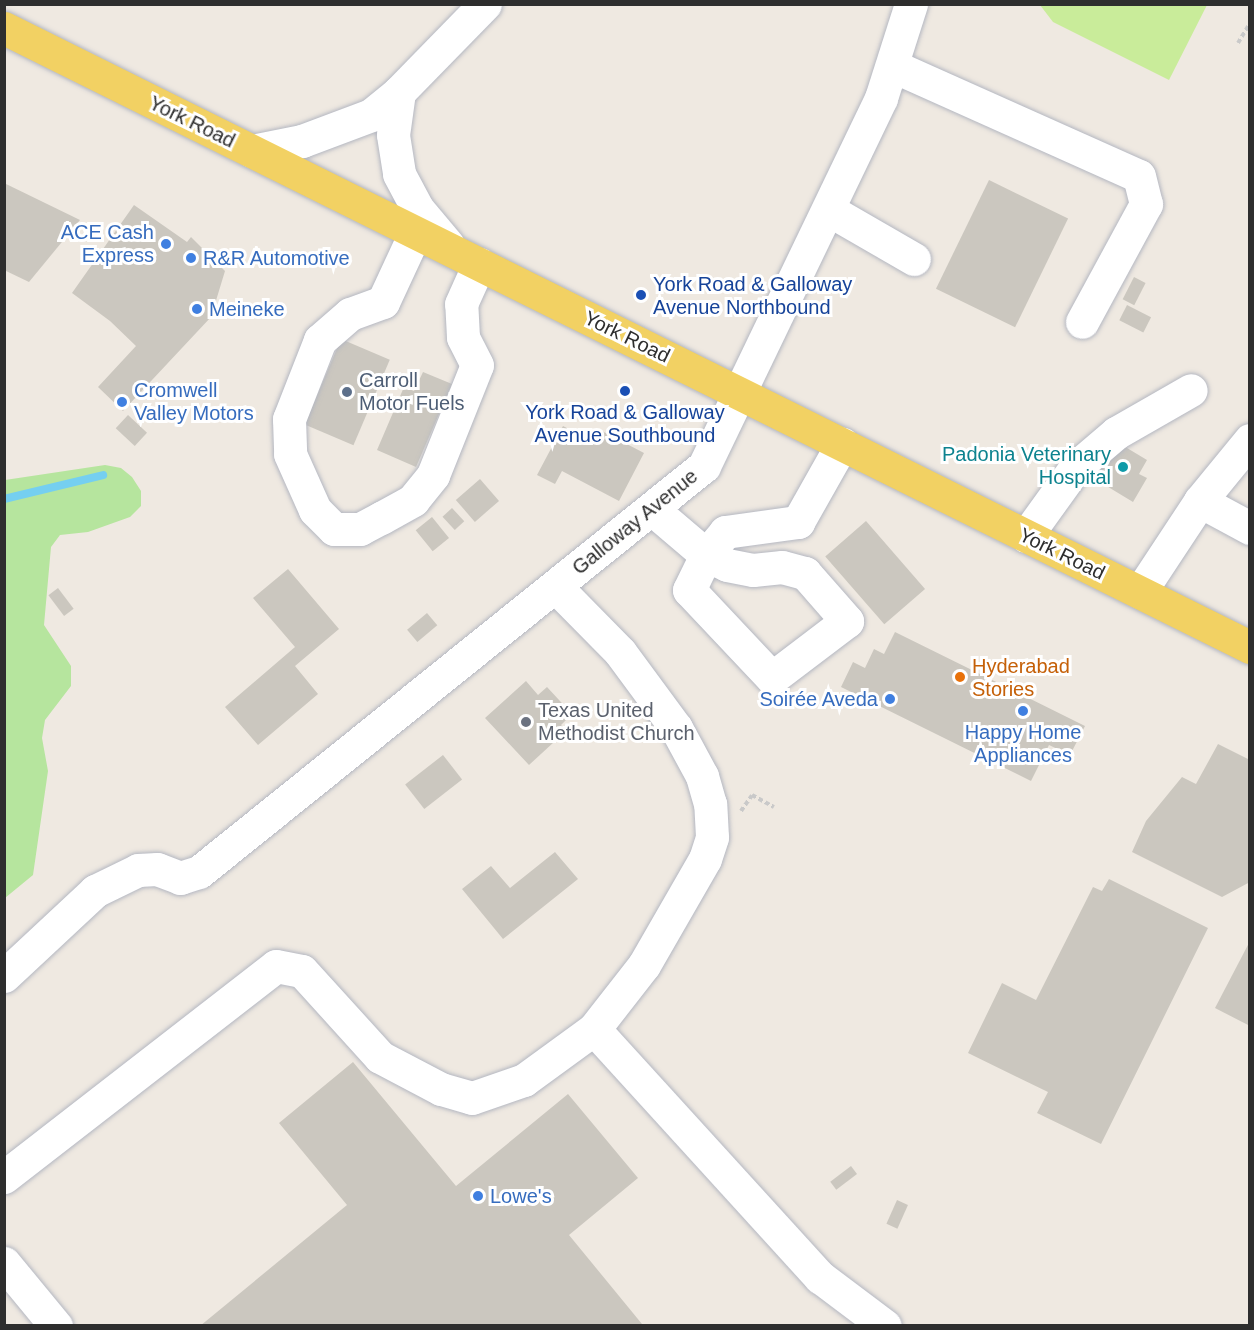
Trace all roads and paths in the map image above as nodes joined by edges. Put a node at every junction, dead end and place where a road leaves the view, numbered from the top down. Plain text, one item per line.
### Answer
1 (485, 4) edge
2 (911, 4) edge
3 (1250, 23) edge
4 (4, 28) edge
5 (1238, 43) dead end
6 (893, 66) junction
7 (399, 92) junction
8 (252, 151) junction
9 (829, 210) junction
10 (415, 232) junction
11 (466, 258) junction
12 (914, 259) dead end
13 (1082, 322) dead end
14 (1191, 390) dead end
15 (739, 393) junction
16 (1250, 440) edge
17 (842, 444) junction
18 (1200, 501) junction
19 (652, 509) junction
20 (1250, 528) edge
21 (1026, 536) junction
22 (706, 555) junction
23 (556, 588) junction
24 (1140, 592) junction
25 (1250, 647) edge
26 (4, 976) edge
27 (594, 1029) junction
28 (4, 1178) edge
29 (4, 1263) edge
30 (56, 1326) edge
31 (885, 1326) edge

1 - 7 street
2 - 6 street, Galloway Avenue
3 - 5 path
4 - 8 main road, York Road
6 - 9 street, Galloway Avenue
6 - 13 street
7 - 8 street
7 - 11 street
8 - 10 main road, York Road
9 - 12 street
9 - 15 street, Galloway Avenue
10 - 11 main road, York Road
10 - 11 street
11 - 15 main road, York Road
14 - 21 street
15 - 17 main road, York Road
15 - 19 street, Galloway Avenue
16 - 18 street
17 - 21 main road, York Road
17 - 22 street
18 - 20 street
18 - 24 street
19 - 22 street
19 - 23 street, Galloway Avenue
21 - 24 main road, York Road
22 - 22 street
23 - 26 street, Galloway Avenue
23 - 27 street
24 - 25 main road, York Road
27 - 28 street
27 - 31 street
29 - 30 street

